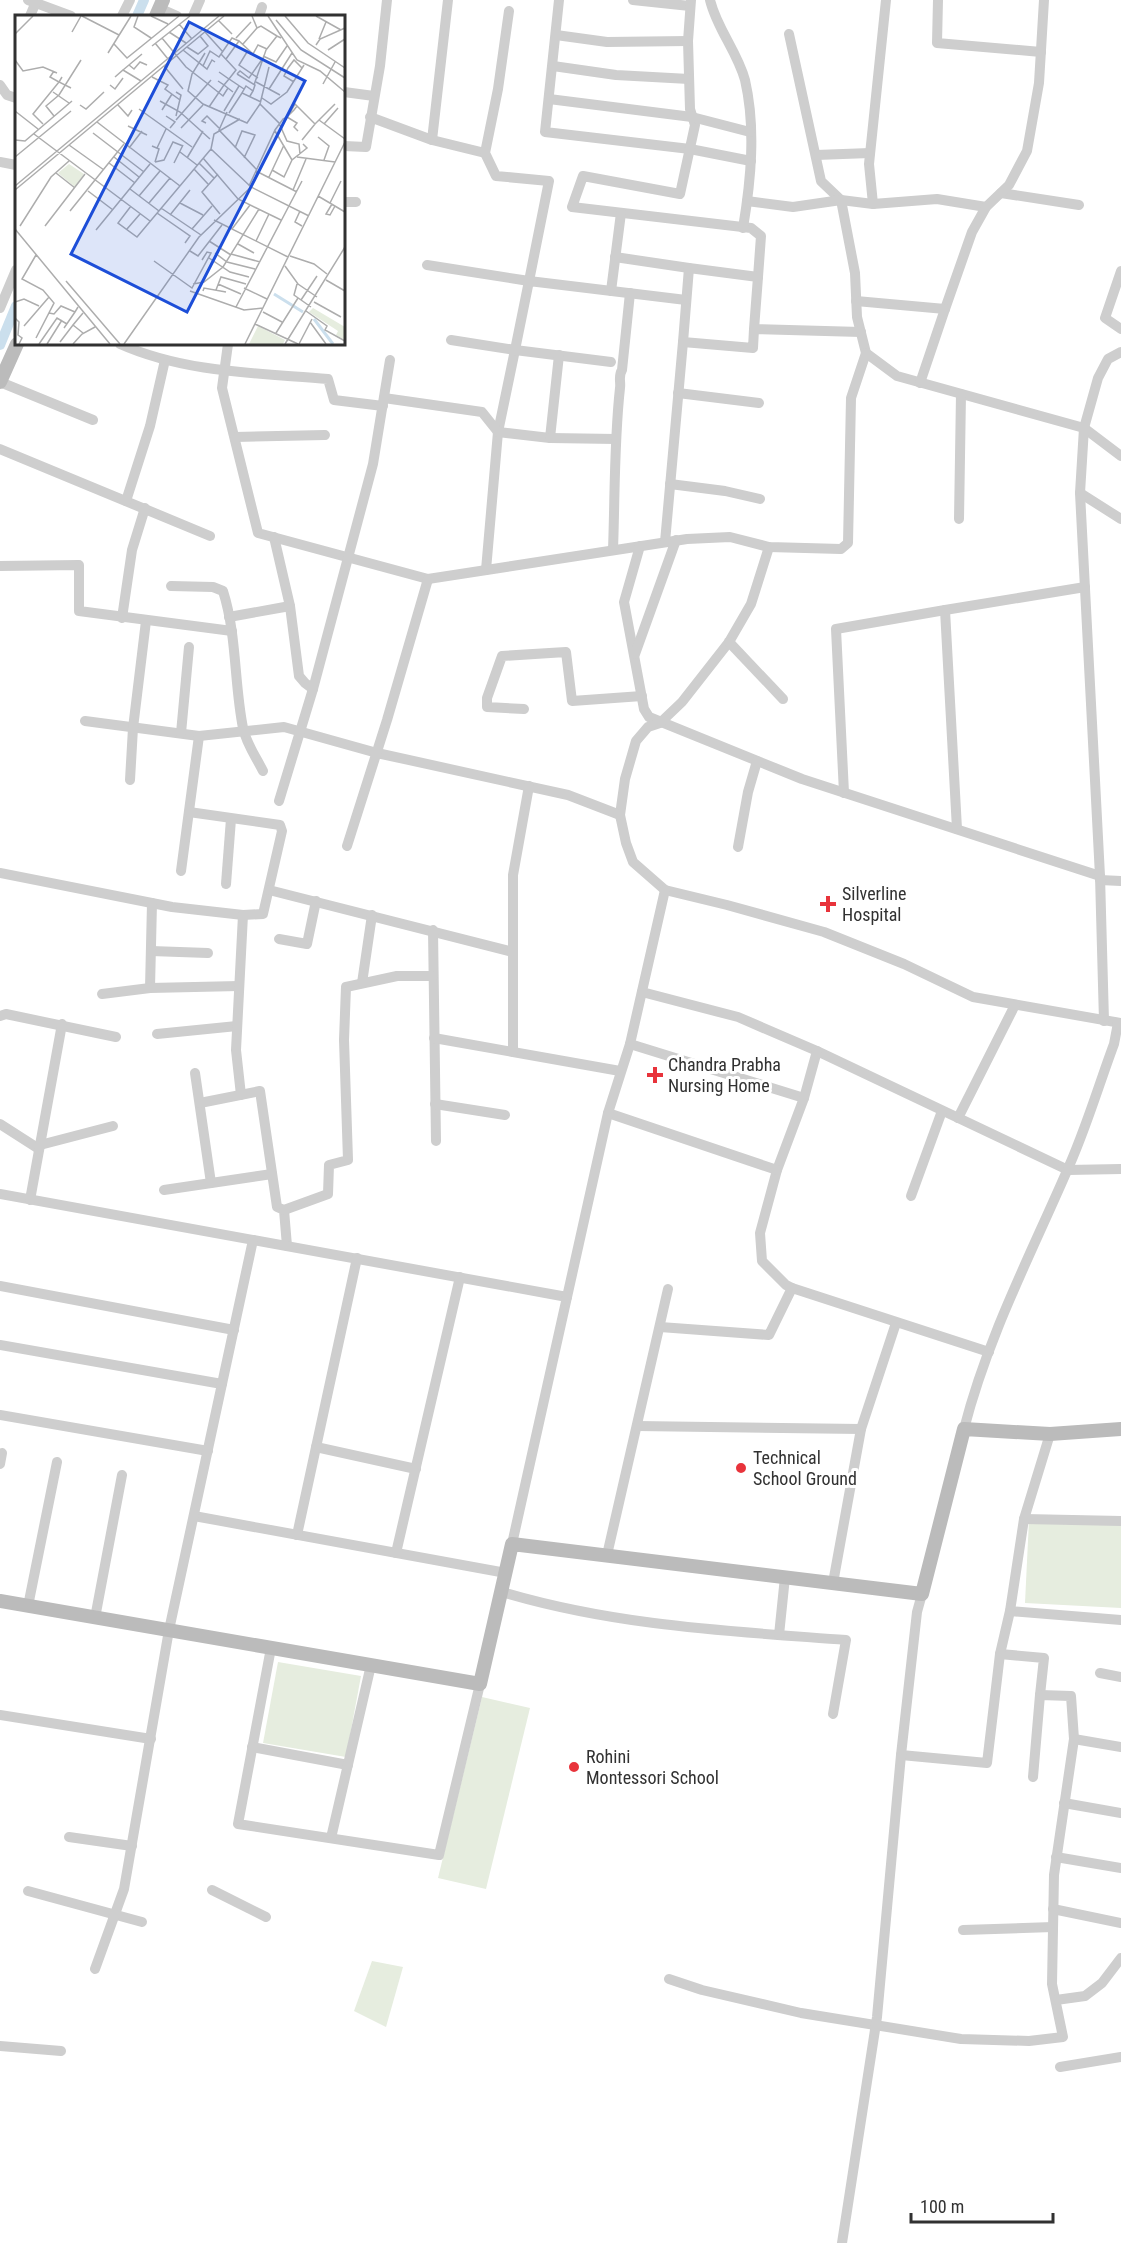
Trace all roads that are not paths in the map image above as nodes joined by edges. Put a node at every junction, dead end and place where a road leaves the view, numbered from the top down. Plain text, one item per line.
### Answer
1 (130, 0) edge
2 (200, 0) edge
3 (387, 0) edge
4 (448, 0) edge
5 (559, 0) edge
6 (633, 0) edge
7 (710, 0) edge
8 (886, 0) edge
9 (938, 0) edge
10 (1044, 0) edge
11 (32, 1) edge
12 (691, 3) edge
13 (159, 8) edge
14 (509, 12) dead end
15 (68, 15) edge
16 (122, 15) edge
17 (175, 15) edge
18 (194, 15) edge
19 (789, 34) dead end
20 (556, 35) junction
21 (688, 41) junction
22 (1041, 52) junction
23 (553, 66) junction
24 (689, 79) junction
25 (0, 85) edge
26 (345, 92) edge
27 (374, 96) junction
28 (15, 98) edge
29 (549, 99) junction
30 (370, 117) junction
31 (692, 117) junction
32 (750, 132) junction
33 (432, 140) junction
34 (345, 146) edge
35 (690, 149) junction
36 (485, 153) junction
37 (870, 153) junction
38 (816, 155) junction
39 (751, 161) junction
40 (0, 162) edge
41 (15, 165) edge
42 (1002, 192) junction
43 (842, 200) junction
44 (747, 201) junction
45 (345, 202) edge
46 (356, 202) dead end
47 (873, 204) junction
48 (1079, 205) dead end
49 (986, 207) junction
50 (621, 213) junction
51 (743, 228) junction
52 (615, 257) junction
53 (427, 265) dead end
54 (688, 268) junction
55 (1121, 271) edge
56 (15, 273) edge
57 (758, 277) junction
58 (528, 281) junction
59 (611, 291) junction
60 (630, 293) junction
61 (9, 294) edge
62 (686, 300) junction
63 (856, 301) junction
64 (0, 308) edge
65 (945, 309) junction
66 (754, 328) junction
67 (1121, 329) edge
68 (861, 332) junction
69 (451, 340) dead end
70 (683, 342) junction
71 (17, 345) edge
72 (122, 345) edge
73 (228, 345) edge
74 (515, 350) junction
75 (866, 352) junction
76 (1121, 352) edge
77 (559, 355) junction
78 (165, 360) junction
79 (390, 360) dead end
80 (611, 362) dead end
81 (224, 370) junction
82 (0, 382) edge
83 (920, 383) junction
84 (678, 393) junction
85 (961, 394) junction
86 (384, 402) junction
87 (759, 403) dead end
88 (93, 420) dead end
89 (1084, 428) junction
90 (498, 432) junction
91 (325, 435) dead end
92 (235, 437) junction
93 (550, 438) junction
94 (616, 439) junction
95 (0, 449) edge
96 (1121, 456) edge
97 (670, 484) junction
98 (1080, 493) junction
99 (760, 499) dead end
100 (126, 501) junction
101 (146, 508) junction
102 (959, 519) dead end
103 (1121, 519) edge
104 (210, 537) dead end
105 (274, 537) junction
106 (670, 541) junction
107 (640, 546) junction
108 (769, 547) junction
109 (613, 550) junction
110 (347, 556) junction
111 (0, 566) edge
112 (486, 570) junction
113 (428, 579) junction
114 (171, 586) dead end
115 (1085, 587) junction
116 (290, 606) junction
117 (945, 610) junction
118 (229, 617) junction
119 (122, 618) junction
120 (146, 621) junction
121 (232, 631) junction
122 (729, 642) junction
123 (189, 647) dead end
124 (635, 654) junction
125 (313, 689) junction
126 (642, 696) junction
127 (783, 699) dead end
128 (524, 709) dead end
129 (85, 721) dead end
130 (660, 723) junction
131 (133, 728) junction
132 (244, 731) junction
133 (301, 732) junction
134 (181, 733) junction
135 (199, 736) junction
136 (377, 753) junction
137 (757, 761) junction
138 (263, 771) dead end
139 (130, 780) dead end
140 (529, 786) junction
141 (843, 793) junction
142 (279, 801) dead end
143 (189, 812) junction
144 (620, 815) junction
145 (231, 819) junction
146 (957, 829) junction
147 (347, 846) dead end
148 (738, 847) dead end
149 (181, 871) dead end
150 (0, 873) edge
151 (1100, 878) junction
152 (1121, 881) edge
153 (226, 884) dead end
154 (269, 890) junction
155 (665, 890) junction
156 (316, 901) junction
157 (152, 903) junction
158 (243, 915) junction
159 (372, 915) junction
160 (433, 930) junction
161 (279, 939) dead end
162 (151, 951) junction
163 (513, 952) junction
164 (208, 953) dead end
165 (433, 975) junction
166 (362, 983) junction
167 (239, 986) junction
168 (150, 988) junction
169 (642, 992) junction
170 (102, 994) dead end
171 (1015, 1005) junction
172 (0, 1016) edge
173 (1104, 1021) junction
174 (1120, 1023) edge
175 (62, 1024) junction
176 (237, 1026) junction
177 (157, 1034) dead end
178 (116, 1037) dead end
179 (434, 1038) junction
180 (630, 1044) junction
181 (817, 1051) junction
182 (513, 1052) junction
183 (620, 1071) junction
184 (195, 1072) dead end
185 (241, 1095) junction
186 (804, 1098) junction
187 (200, 1103) junction
188 (435, 1104) junction
189 (942, 1111) junction
190 (608, 1113) junction
191 (505, 1115) dead end
192 (958, 1118) junction
193 (0, 1124) edge
194 (113, 1126) dead end
195 (436, 1141) dead end
196 (40, 1147) junction
197 (1121, 1169) edge
198 (777, 1170) junction
199 (1068, 1170) junction
200 (272, 1174) junction
201 (211, 1183) junction
202 (164, 1190) dead end
203 (0, 1194) edge
204 (911, 1196) dead end
205 (30, 1200) junction
206 (284, 1210) junction
207 (253, 1240) junction
208 (287, 1246) junction
209 (357, 1258) junction
210 (460, 1277) junction
211 (0, 1286) edge
212 (792, 1288) junction
213 (668, 1290) dead end
214 (567, 1297) junction
215 (896, 1323) junction
216 (660, 1327) junction
217 (234, 1329) junction
218 (0, 1345) edge
219 (989, 1352) junction
220 (222, 1384) junction
221 (0, 1415) edge
222 (637, 1426) junction
223 (861, 1429) junction
224 (964, 1429) junction
225 (1121, 1429) edge
226 (1050, 1434) junction
227 (316, 1447) junction
228 (208, 1451) junction
229 (57, 1462) dead end
230 (416, 1469) junction
231 (122, 1475) dead end
232 (194, 1516) junction
233 (1023, 1519) junction
234 (1121, 1521) edge
235 (297, 1535) junction
236 (512, 1544) junction
237 (396, 1553) junction
238 (607, 1555) junction
239 (506, 1573) junction
240 (785, 1577) junction
241 (833, 1583) junction
242 (502, 1592) junction
243 (922, 1594) junction
244 (0, 1601) edge
245 (28, 1606) junction
246 (1010, 1611) junction
247 (95, 1617) junction
248 (1121, 1620) edge
249 (169, 1630) junction
250 (779, 1635) junction
251 (271, 1648) junction
252 (1000, 1654) junction
253 (371, 1665) junction
254 (1100, 1673) dead end
255 (1121, 1677) edge
256 (480, 1684) junction
257 (1040, 1695) junction
258 (0, 1714) edge
259 (833, 1714) dead end
260 (151, 1739) junction
261 (1074, 1739) junction
262 (252, 1747) junction
263 (1121, 1747) edge
264 (901, 1755) junction
265 (348, 1765) junction
266 (1033, 1777) dead end
267 (1064, 1803) junction
268 (1121, 1813) edge
269 (69, 1837) dead end
270 (331, 1839) junction
271 (132, 1846) junction
272 (1056, 1857) junction
273 (1121, 1868) edge
274 (212, 1890) dead end
275 (28, 1891) dead end
276 (1053, 1910) junction
277 (115, 1914) junction
278 (266, 1917) dead end
279 (142, 1922) dead end
280 (1121, 1923) edge
281 (1053, 1927) junction
282 (963, 1930) dead end
283 (1121, 1958) edge
284 (95, 1969) dead end
285 (669, 1979) dead end
286 (1056, 2000) junction
287 (876, 2025) junction
288 (0, 2046) edge
289 (61, 2051) dead end
290 (1121, 2058) edge
291 (1060, 2067) dead end
292 (842, 2243) edge

1 - 16 street
2 - 18 street
3 - 27 street
4 - 33 street
5 - 20 street
6 - 12 street
7 - 32 street
8 - 37 street
9 - 22 street
10 - 22 street
11 - 15 street
12 - 21 street
13 - 17 street
14 - 36 street
19 - 38 street
20 - 21 street
20 - 23 street
21 - 24 street
22 - 42 street
23 - 24 street
23 - 29 street
24 - 31 street
25 - 28 street
26 - 27 street
27 - 30 street
29 - 31 street
29 - 35 street
30 - 33 street
30 - 34 street
31 - 32 street
31 - 35 street
32 - 39 street
33 - 36 street
35 - 39 street
35 - 50 street
36 - 58 street
37 - 38 street
37 - 47 street
38 - 43 street
39 - 44 street
40 - 41 street
42 - 48 street
42 - 49 street
43 - 44 street
43 - 47 street
43 - 63 street
44 - 51 street
45 - 46 street
47 - 49 street
49 - 65 street
50 - 51 street
50 - 52 street
51 - 57 street
52 - 54 street
52 - 59 street
53 - 58 street
54 - 57 street
54 - 62 street
55 - 67 street
56 - 61 street
57 - 66 street
58 - 59 street
58 - 74 street
59 - 60 street
60 - 62 street
60 - 94 street
61 - 64 street
62 - 70 street
63 - 65 street
63 - 68 street
65 - 83 street
66 - 68 street
66 - 70 street
68 - 75 street
69 - 74 street
70 - 84 street
71 - 82 street
72 - 78 street
73 - 81 street
74 - 77 street
74 - 90 street
75 - 83 street
75 - 108 street
76 - 89 street
77 - 80 street
77 - 93 street
78 - 81 street
78 - 100 street
79 - 86 street
81 - 86 street
81 - 92 street
82 - 88 street
83 - 85 street
84 - 87 street
84 - 97 street
85 - 89 street
85 - 102 street
86 - 90 street
86 - 110 street
89 - 96 street
89 - 98 street
90 - 93 street
90 - 112 street
91 - 92 street
92 - 105 street
93 - 94 street
94 - 109 street
95 - 100 street
97 - 99 street
97 - 106 street
98 - 103 street
98 - 115 street
100 - 101 street
101 - 104 street
101 - 119 street
105 - 110 street
105 - 116 street
106 - 107 street
106 - 108 street
106 - 124 street
107 - 109 street
107 - 124 street
108 - 122 street
109 - 112 street
110 - 113 street
110 - 125 street
111 - 119 street
112 - 113 street
113 - 136 street
114 - 118 street
115 - 117 street
115 - 151 street
116 - 118 street
116 - 125 street
117 - 141 street
117 - 146 street
118 - 121 street
119 - 120 street
120 - 121 street
120 - 131 street
121 - 132 street
122 - 127 street
122 - 130 street
123 - 134 street
124 - 126 street
125 - 133 street
126 - 128 street
126 - 130 street
129 - 131 street
130 - 137 street
130 - 144 street
131 - 134 street
131 - 139 street
132 - 133 street
132 - 135 street
132 - 138 street
133 - 136 street
133 - 142 street
134 - 135 street
135 - 143 street
136 - 140 street
136 - 147 street
137 - 141 street
137 - 148 street
140 - 144 street
140 - 163 street
141 - 146 street
143 - 145 street
143 - 149 street
144 - 155 street
145 - 153 street
145 - 154 street
146 - 151 street
150 - 157 street
151 - 152 street
151 - 173 street
154 - 156 street
154 - 158 street
155 - 169 street
155 - 171 street
156 - 159 street
156 - 161 street
157 - 158 street
157 - 162 street
158 - 167 street
159 - 160 street
159 - 166 street
160 - 163 street
160 - 165 street
162 - 164 street
162 - 168 street
163 - 182 street
165 - 166 street
165 - 179 street
166 - 206 street
167 - 168 street
167 - 176 street
168 - 170 street
169 - 180 street
169 - 181 street
171 - 173 street
171 - 192 street
172 - 175 street
173 - 174 street
174 - 199 street
175 - 178 street
175 - 196 street
176 - 177 street
176 - 185 street
179 - 182 street
179 - 188 street
180 - 183 street
180 - 186 street
181 - 186 street
181 - 189 street
182 - 183 street
183 - 190 street
184 - 187 street
185 - 187 street
185 - 200 street
186 - 198 street
187 - 201 street
188 - 191 street
188 - 195 street
189 - 192 street
189 - 204 street
190 - 198 street
190 - 214 street
192 - 199 street
193 - 196 street
194 - 196 street
196 - 205 street
197 - 199 street
198 - 212 street
199 - 219 street
200 - 201 street
200 - 206 street
201 - 202 street
203 - 205 street
205 - 207 street
206 - 208 street
207 - 208 street
207 - 217 street
208 - 209 street
209 - 210 street
209 - 227 street
210 - 214 street
210 - 230 street
211 - 217 street
212 - 215 street
212 - 216 street
213 - 216 street
214 - 236 street
215 - 219 street
215 - 223 street
216 - 222 street
217 - 220 street
218 - 220 street
219 - 224 street
220 - 228 street
221 - 228 street
222 - 223 street
222 - 238 street
223 - 241 street
224 - 226 street
224 - 243 street
225 - 226 street
226 - 233 street
227 - 230 street
227 - 235 street
228 - 232 street
229 - 245 street
230 - 237 street
231 - 247 street
232 - 235 street
232 - 249 street
233 - 234 street
233 - 246 street
235 - 237 street
236 - 238 street
236 - 239 street
237 - 239 street
238 - 240 street
239 - 242 street
240 - 241 street
240 - 250 street
241 - 243 street
242 - 250 street
242 - 256 street
243 - 264 street
244 - 245 street
245 - 247 street
246 - 248 street
246 - 252 street
247 - 249 street
249 - 251 street
249 - 260 street
250 - 259 street
251 - 253 street
251 - 262 street
252 - 257 street
252 - 264 street
253 - 256 street
253 - 265 street
254 - 255 street
256 - 270 street
257 - 261 street
257 - 266 street
258 - 260 street
260 - 271 street
261 - 263 street
261 - 267 street
262 - 265 street
262 - 270 street
264 - 287 street
265 - 270 street
267 - 268 street
267 - 272 street
269 - 271 street
271 - 277 street
272 - 273 street
272 - 276 street
274 - 278 street
275 - 277 street
276 - 280 street
276 - 281 street
277 - 279 street
277 - 284 street
281 - 282 street
281 - 286 street
283 - 286 street
285 - 287 street
286 - 287 street
287 - 292 street
288 - 289 street
290 - 291 street

